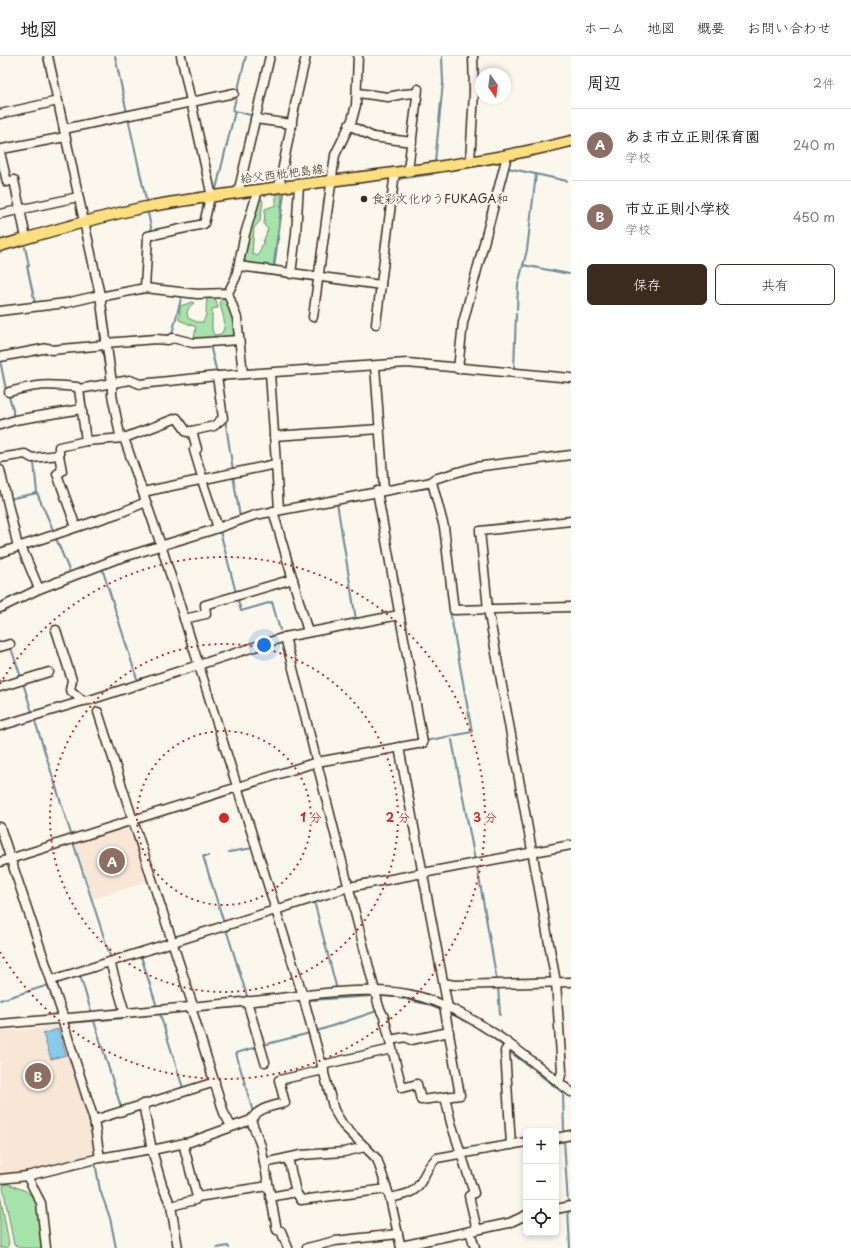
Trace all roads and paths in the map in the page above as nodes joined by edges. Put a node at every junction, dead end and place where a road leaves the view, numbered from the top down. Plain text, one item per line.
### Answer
1 (181, 56) edge
2 (270, 56) edge
3 (306, 56) edge
4 (358, 56) edge
5 (473, 56) edge
6 (51, 57) edge
7 (234, 93) dead end
8 (358, 93) junction
9 (58, 101) junction
10 (191, 102) junction
11 (0, 114) edge
12 (255, 119) junction
13 (292, 124) junction
14 (349, 125) junction
15 (64, 133) junction
16 (412, 142) junction
17 (571, 144) edge
18 (507, 156) junction
19 (470, 162) junction
20 (408, 170) junction
21 (395, 172) junction
22 (331, 181) junction
23 (299, 185) junction
24 (279, 187) junction
25 (258, 190) junction
26 (238, 193) junction
27 (78, 197) junction
28 (211, 197) junction
29 (20, 210) junction
30 (0, 214) edge
31 (84, 222) junction
32 (26, 238) junction
33 (0, 246) edge
34 (239, 266) junction
35 (291, 274) junction
36 (318, 277) junction
37 (381, 286) junction
38 (145, 288) junction
39 (228, 294) junction
40 (100, 296) junction
41 (0, 311) edge
42 (313, 317) dead end
43 (376, 324) dead end
44 (239, 340) junction
45 (106, 344) junction
46 (0, 357) edge
47 (375, 366) junction
48 (458, 368) junction
49 (270, 372) junction
50 (243, 374) junction
51 (217, 376) junction
52 (571, 378) edge
53 (112, 382) junction
54 (78, 389) junction
55 (9, 392) dead end
56 (82, 408) junction
57 (0, 425) edge
58 (380, 429) junction
59 (192, 431) junction
60 (274, 436) junction
61 (124, 438) junction
62 (86, 441) junction
63 (60, 455) junction
64 (571, 455) edge
65 (0, 458) edge
66 (276, 464) junction
67 (0, 470) edge
68 (203, 480) junction
69 (432, 482) junction
70 (380, 490) junction
71 (143, 492) junction
72 (146, 502) junction
73 (276, 510) junction
74 (571, 521) edge
75 (76, 527) junction
76 (218, 528) junction
77 (161, 545) junction
78 (20, 547) junction
79 (0, 553) edge
80 (293, 579) junction
81 (38, 590) junction
82 (1, 606) edge
83 (571, 607) edge
84 (488, 609) junction
85 (400, 615) junction
86 (184, 619) junction
87 (56, 630) dead end
88 (308, 632) junction
89 (285, 637) junction
90 (10, 644) dead end
91 (0, 647) edge
92 (198, 665) junction
93 (49, 672) dead end
94 (0, 687) edge
95 (83, 701) junction
96 (98, 712) dead end
97 (0, 726) edge
98 (399, 747) junction
99 (317, 762) junction
100 (236, 787) junction
101 (133, 820) junction
102 (0, 827) edge
103 (571, 846) edge
104 (532, 852) junction
105 (11, 859) junction
106 (0, 862) edge
107 (422, 872) junction
108 (350, 887) junction
109 (276, 910) junction
110 (172, 942) junction
111 (110, 962) junction
112 (52, 980) junction
113 (556, 982) junction
114 (571, 982) edge
115 (444, 983) junction
116 (376, 990) junction
117 (303, 996) junction
118 (247, 1001) junction
119 (192, 1006) junction
120 (446, 1007) junction
121 (125, 1013) junction
122 (63, 1019) junction
123 (0, 1024) edge
124 (449, 1032) junction
125 (390, 1040) junction
126 (509, 1045) junction
127 (392, 1049) junction
128 (265, 1062) dead end
129 (323, 1067) junction
130 (215, 1082) junction
131 (559, 1083) junction
132 (571, 1092) edge
133 (445, 1097) junction
134 (143, 1104) junction
135 (94, 1120) junction
136 (251, 1120) junction
137 (231, 1126) junction
138 (571, 1135) edge
139 (559, 1137) edge
140 (182, 1143) junction
141 (523, 1143) edge
142 (511, 1145) junction
143 (365, 1147) junction
144 (152, 1150) junction
145 (461, 1153) junction
146 (100, 1158) junction
147 (288, 1158) junction
148 (264, 1163) junction
149 (27, 1176) junction
150 (0, 1179) edge
151 (268, 1186) junction
152 (387, 1189) junction
153 (296, 1192) junction
154 (197, 1197) junction
155 (270, 1197) junction
156 (390, 1198) junction
157 (171, 1206) junction
158 (571, 1206) edge
159 (559, 1208) edge
160 (571, 1211) edge
161 (523, 1216) edge
162 (474, 1231) junction
163 (398, 1234) junction
164 (336, 1245) edge
165 (401, 1247) edge
166 (46, 1248) edge
167 (178, 1248) edge
168 (288, 1248) edge
169 (307, 1248) edge
170 (475, 1248) edge

1 - 10 street
2 - 12 street
3 - 13 street
4 - 8 street
5 - 19 street
6 - 9 street
7 - 10 street
8 - 14 street
8 - 16 street
9 - 11 street
9 - 15 street
10 - 15 street
10 - 28 street
12 - 13 street
12 - 26 street
13 - 24 street
14 - 16 street
14 - 22 street
15 - 27 street
15 - 29 street
16 - 20 street
17 - 18 main road, 給父西枇杷島線
18 - 19 main road, 給父西枇杷島線
18 - 48 street
19 - 20 main road, 給父西枇杷島線
20 - 21 main road, 給父西枇杷島線
21 - 22 main road, 給父西枇杷島線
21 - 37 street
22 - 23 main road, 給父西枇杷島線
22 - 36 street
23 - 24 main road, 給父西枇杷島線
23 - 35 street
24 - 25 main road, 給父西枇杷島線
25 - 26 main road, 給父西枇杷島線
25 - 34 street
26 - 28 main road, 給父西枇杷島線
27 - 29 street
27 - 31 street
28 - 31 main road, 給父西枇杷島線
28 - 38 street
29 - 30 street
29 - 32 street
31 - 32 main road, 給父西枇杷島線
31 - 40 street
32 - 33 main road, 給父西枇杷島線
34 - 35 street
34 - 39 street
35 - 36 street
36 - 37 street
36 - 42 street
37 - 43 street
38 - 39 street
38 - 40 street
39 - 44 street
40 - 41 street
40 - 45 street
44 - 45 street
44 - 50 street
45 - 46 street
45 - 53 street
47 - 48 street
47 - 49 street
47 - 58 street
48 - 52 street
49 - 50 street
49 - 60 street
50 - 51 street
51 - 53 street
51 - 59 street
53 - 54 street
53 - 61 street
54 - 55 street
54 - 56 street
56 - 57 street
56 - 62 street
58 - 60 street
58 - 70 street
59 - 61 street
59 - 68 street
60 - 66 street
61 - 62 street
61 - 71 street
62 - 63 street
63 - 65 street
63 - 75 street
64 - 69 street
66 - 68 street
66 - 73 street
67 - 78 street
68 - 71 street
68 - 76 street
69 - 70 street
69 - 84 street
70 - 73 street
70 - 85 street
71 - 72 street
72 - 75 street
72 - 77 street
73 - 76 street
73 - 80 street
74 - 84 street
75 - 78 street
76 - 77 street
77 - 81 street
77 - 86 street
78 - 79 street
78 - 81 street
80 - 86 street
80 - 88 street
81 - 82 street
83 - 84 street
84 - 104 street
85 - 88 street
85 - 98 street
86 - 92 street
87 - 95 street
88 - 89 street
89 - 92 street
89 - 99 street
90 - 91 street
92 - 95 street
92 - 100 street
93 - 94 street
95 - 97 street
96 - 101 street
98 - 99 street
98 - 107 street
99 - 100 street
99 - 108 street
100 - 101 street
100 - 109 street
101 - 105 street
101 - 110 street
102 - 105 street
103 - 104 street
104 - 107 street
104 - 113 street
105 - 106 street
105 - 112 street
107 - 108 street
107 - 115 street
108 - 109 street
108 - 116 street
109 - 110 street
109 - 117 street
110 - 111 street
110 - 119 street
111 - 112 street
111 - 121 street
112 - 122 street
113 - 114 street
113 - 115 street
113 - 131 street
115 - 120 street
116 - 117 street
116 - 120 street
116 - 125 street
117 - 118 street
117 - 129 street
118 - 119 street
118 - 128 street
119 - 121 street
119 - 130 street
120 - 124 street
120 - 126 street
121 - 122 street
122 - 123 street
122 - 135 street
124 - 125 street
124 - 133 street
125 - 127 street
126 - 131 street
126 - 142 street
127 - 129 street
127 - 133 street
129 - 136 street
129 - 143 street
130 - 134 street
130 - 137 street
131 - 132 street
133 - 145 street
134 - 135 street
134 - 144 street
135 - 146 street
136 - 137 street
136 - 148 street
137 - 140 street
138 - 139 street
140 - 144 street
140 - 154 street
141 - 142 street
142 - 145 street
143 - 147 street
143 - 152 street
144 - 146 street
144 - 157 street
145 - 156 street
145 - 162 street
146 - 149 street
147 - 148 street
147 - 153 street
148 - 151 street
149 - 150 street
149 - 166 street
151 - 154 street
151 - 155 street
152 - 153 street
152 - 156 street
153 - 155 street
154 - 157 street
155 - 168 street
156 - 163 street
157 - 167 street
158 - 159 street
158 - 160 street
161 - 162 street
162 - 165 street
162 - 170 street
163 - 164 street
163 - 165 street
164 - 169 street

